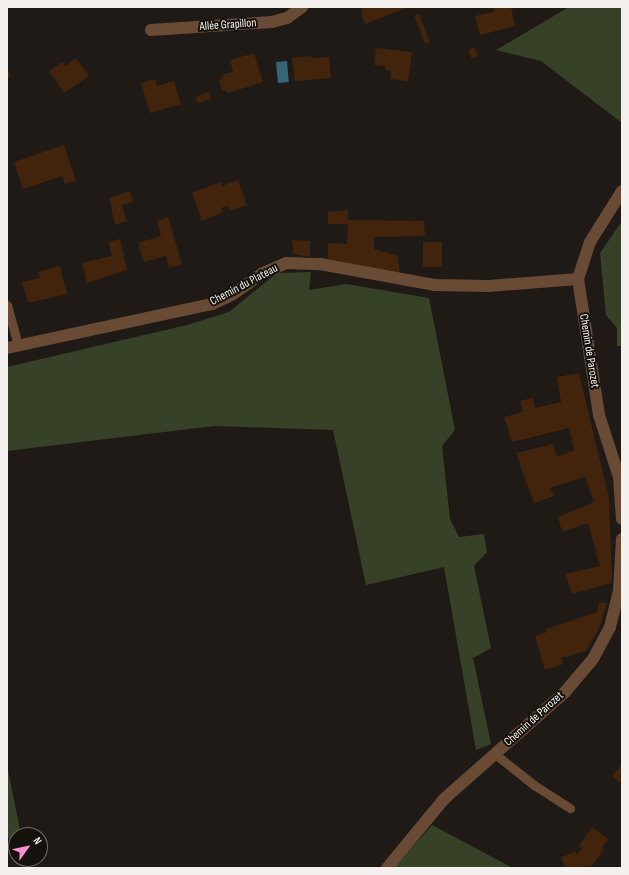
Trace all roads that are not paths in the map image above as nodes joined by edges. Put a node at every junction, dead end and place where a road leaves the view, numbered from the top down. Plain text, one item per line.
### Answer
1 (302, 7) edge
2 (151, 30) dead end
3 (622, 191) edge
4 (578, 279) junction
5 (7, 305) edge
6 (12, 347) edge
7 (620, 477) edge
8 (622, 519) edge
9 (622, 539) edge
10 (495, 754) junction
11 (570, 808) dead end
12 (387, 868) edge

1 - 2 street, Allée Grapillon
3 - 4 street, Chemin de Parozet
4 - 6 street, Chemin du Plateau
4 - 7 street, Chemin de Parozet
5 - 6 lane
7 - 8 street, Chemin de Parozet
9 - 10 street, Chemin de Parozet
10 - 11 lane
10 - 12 street, Chemin de Parozet

